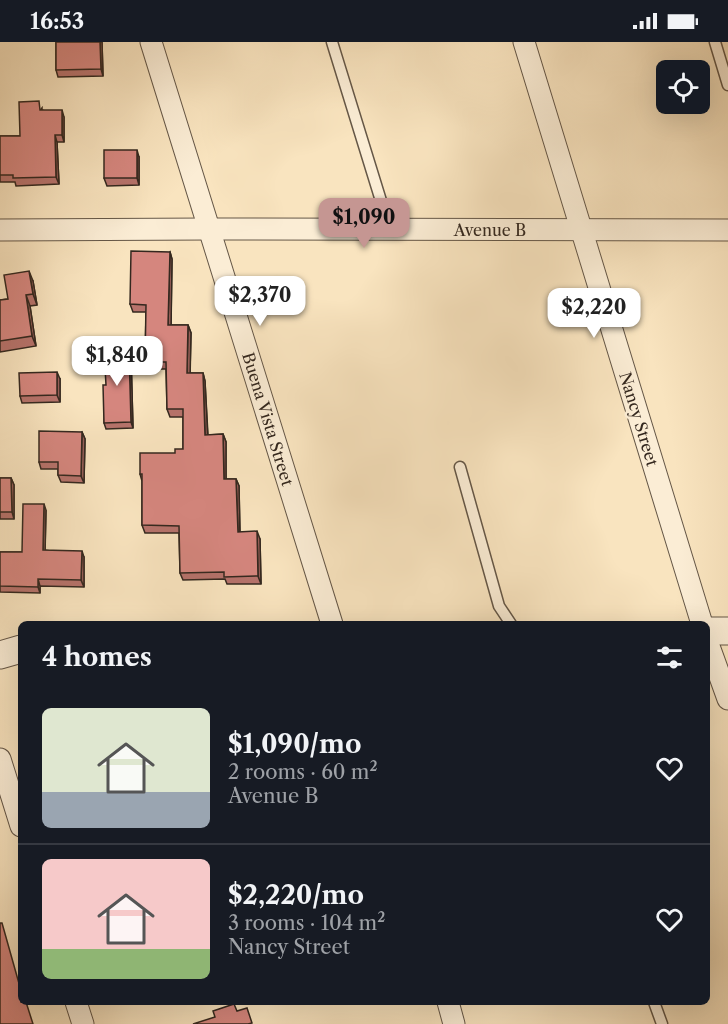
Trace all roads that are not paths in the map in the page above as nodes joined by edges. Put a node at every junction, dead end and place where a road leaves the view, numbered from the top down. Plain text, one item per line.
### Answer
1 (151, 42) edge
2 (332, 42) edge
3 (524, 42) edge
4 (715, 42) edge
5 (728, 85) edge
6 (209, 229) junction
7 (0, 230) edge
8 (390, 230) junction
9 (728, 230) edge
10 (581, 231) junction
11 (460, 467) dead end
12 (331, 621) edge
13 (509, 621) edge
14 (701, 621) edge
15 (710, 631) edge
16 (728, 631) edge
17 (710, 649) edge
18 (18, 650) edge
19 (0, 655) edge
20 (728, 699) edge
21 (0, 759) edge
22 (18, 816) edge
23 (77, 1005) edge
24 (449, 1005) edge
25 (655, 1005) edge
26 (83, 1024) edge
27 (454, 1024) edge
28 (662, 1024) edge

1 - 6 street, Buena Vista Street
2 - 8 lane
3 - 10 street, Nancy Street
4 - 5 lane
6 - 7 street, Avenue B
6 - 8 street, Avenue B
6 - 12 street, Buena Vista Street
8 - 10 street, Avenue B
9 - 10 street, Avenue B
10 - 14 street, Nancy Street
11 - 13 lane
15 - 16 street
17 - 20 street
18 - 19 street
21 - 22 street
23 - 26 street
24 - 27 street
25 - 28 lane

